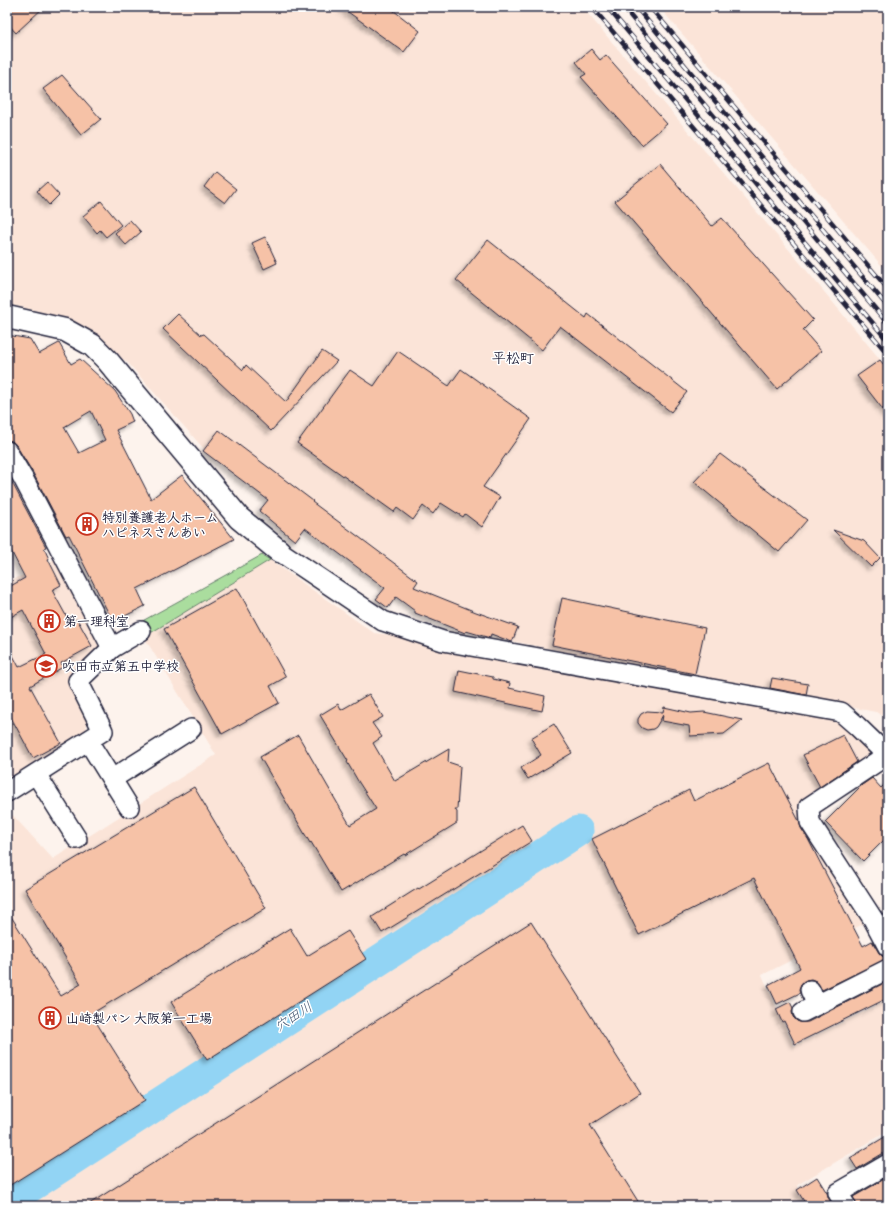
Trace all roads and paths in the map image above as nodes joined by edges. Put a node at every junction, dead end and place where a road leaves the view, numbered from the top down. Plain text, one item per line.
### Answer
1 (7, 317) edge
2 (7, 451) edge
3 (279, 551) joint
4 (141, 631) dead end
5 (112, 648) junction
6 (191, 729) dead end
7 (88, 741) junction
8 (887, 755) edge
9 (36, 774) junction
10 (112, 779) junction
11 (7, 792) edge
12 (129, 807) dead end
13 (77, 839) dead end
14 (888, 947) edge
15 (888, 969) edge
16 (810, 1002) dead end
17 (888, 1164) edge
18 (846, 1206) edge

1 - 3 street
2 - 5 street
3 - 8 street
4 - 5 street
5 - 7 street
6 - 10 street
7 - 9 street
7 - 10 street
8 - 14 street
9 - 11 street
9 - 13 street
10 - 12 street
15 - 16 street
17 - 18 street

